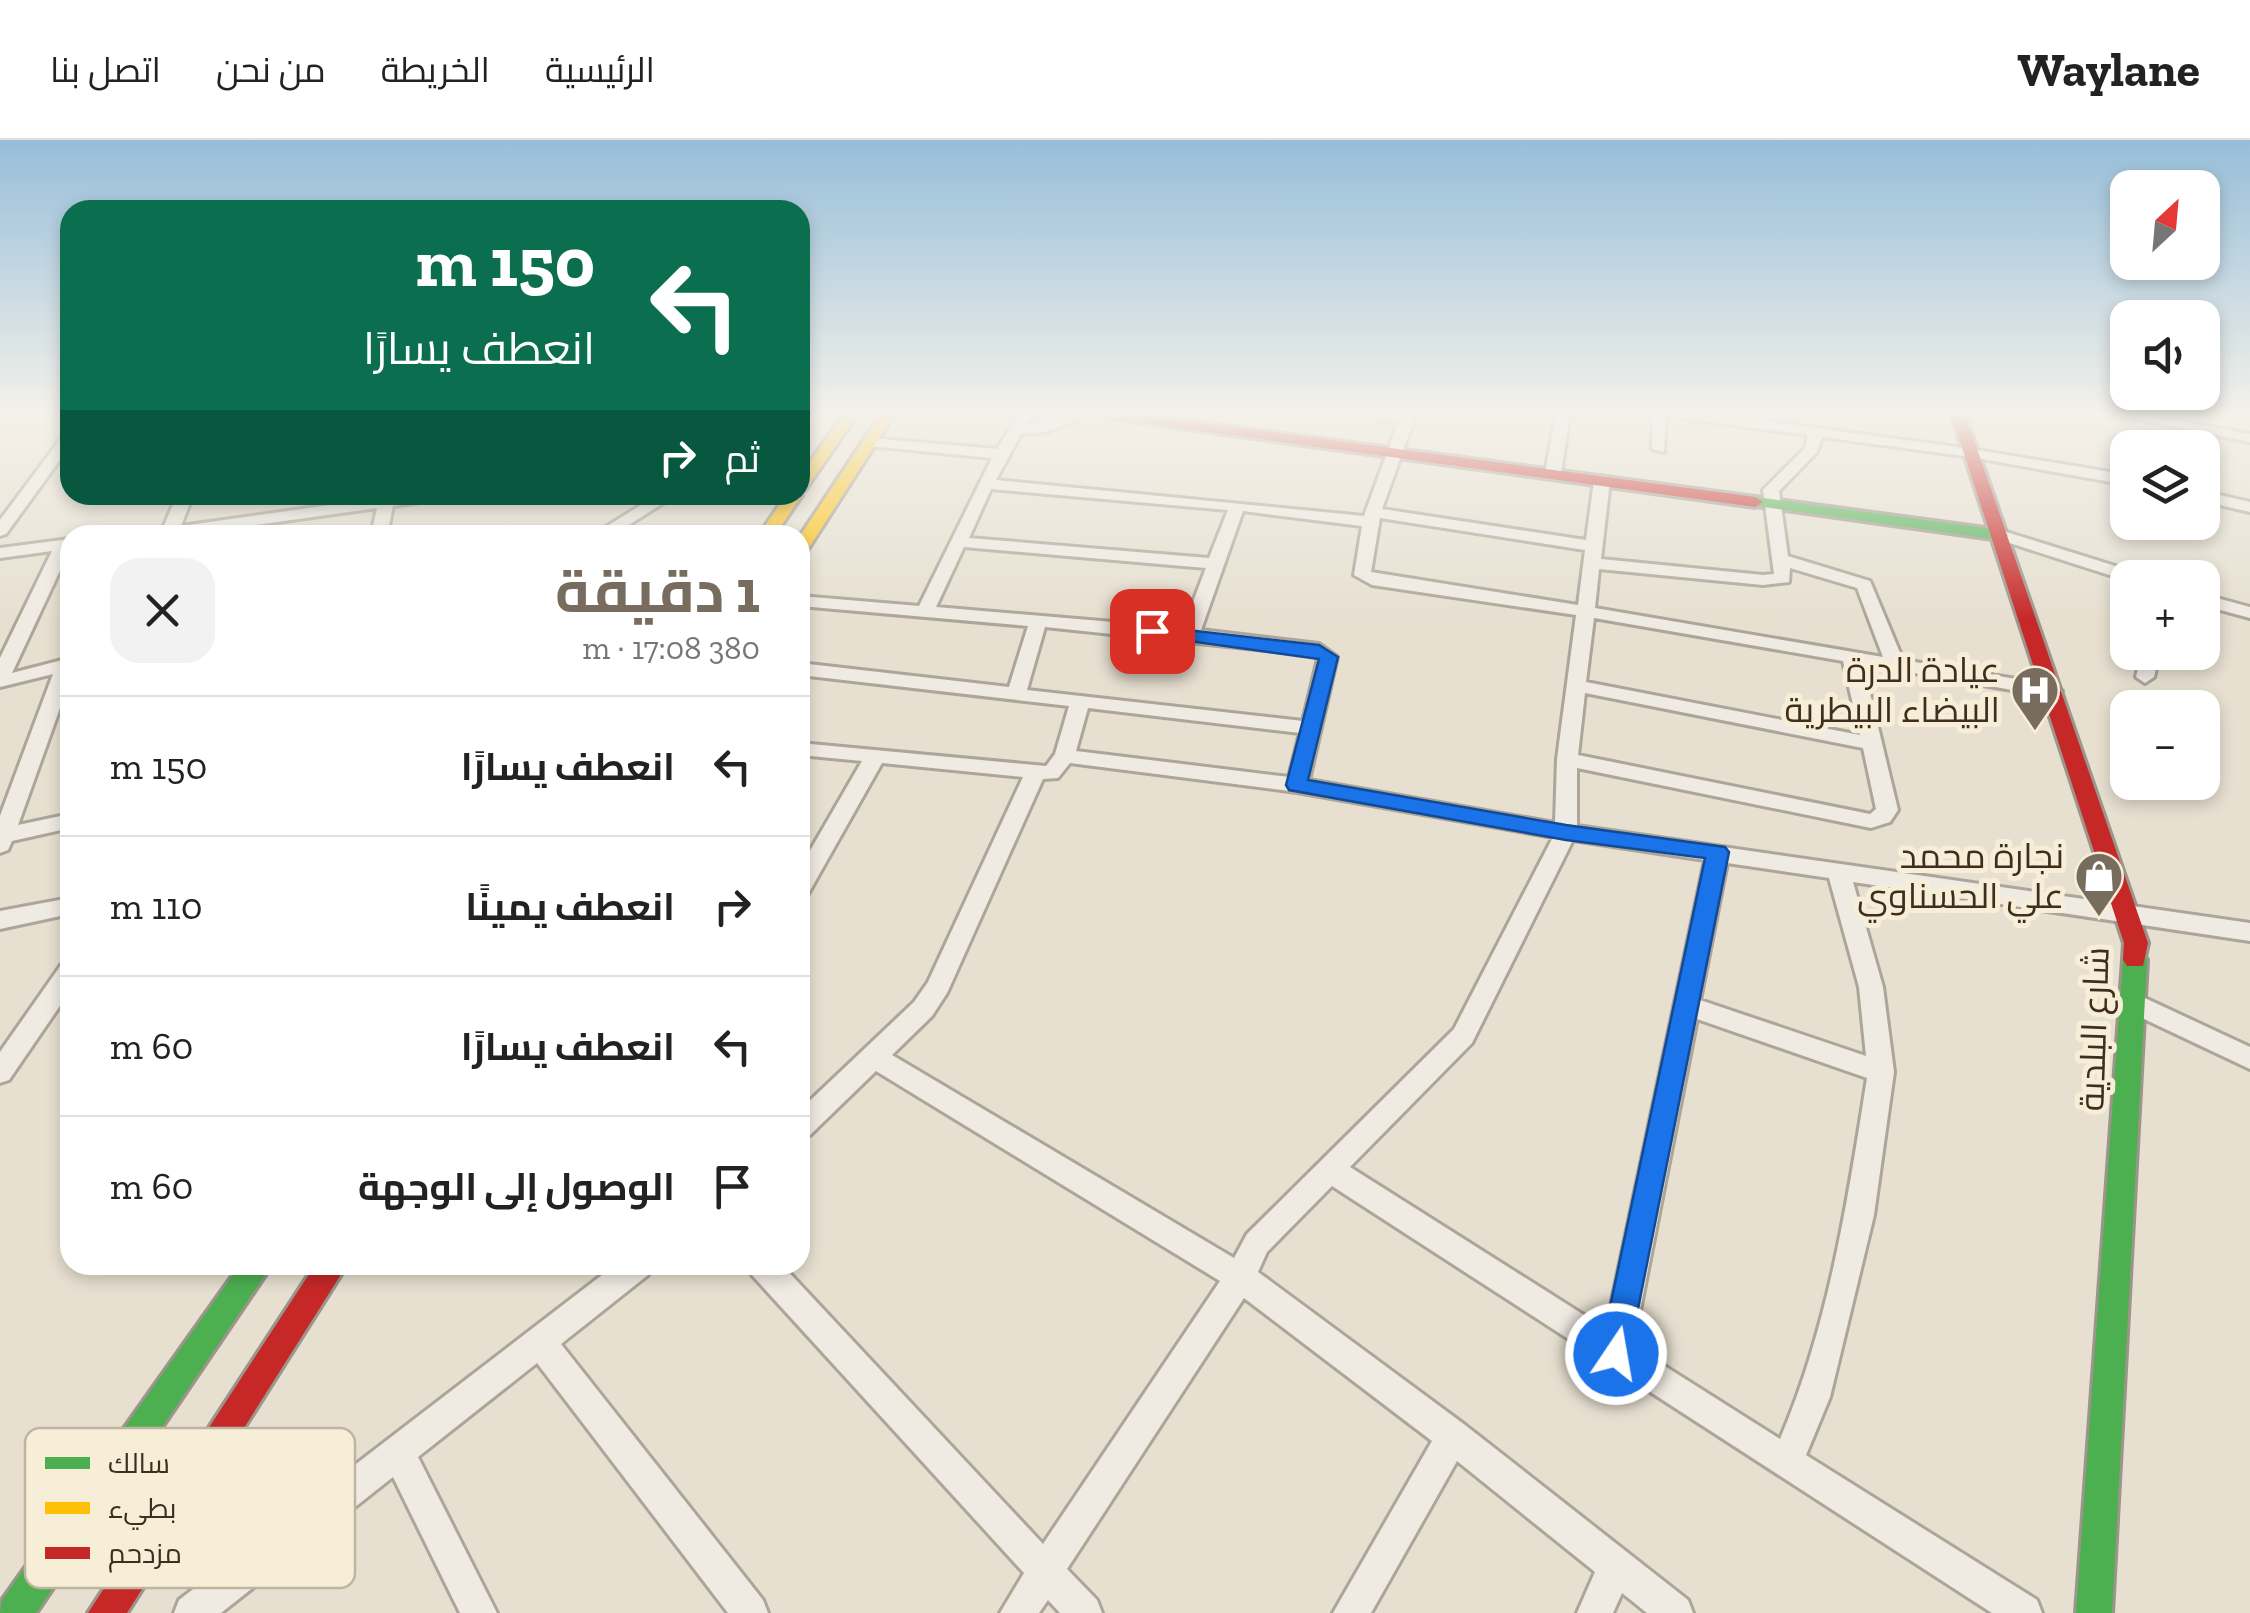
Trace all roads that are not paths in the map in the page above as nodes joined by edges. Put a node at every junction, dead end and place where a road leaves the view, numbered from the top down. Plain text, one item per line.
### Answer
1 (36, 483) edge
2 (843, 483) edge
3 (1384, 483) edge
4 (1602, 483) edge
5 (1615, 483) edge
6 (1778, 483) edge
7 (1982, 483) edge
8 (986, 484) joint
9 (2220, 500) edge
10 (1772, 504) junction
11 (282, 505) edge
12 (345, 505) edge
13 (651, 505) edge
14 (1236, 506) junction
15 (2250, 507) edge
16 (313, 514) junction
17 (1372, 517) junction
18 (277, 519) junction
19 (250, 525) edge
20 (310, 525) edge
21 (618, 525) edge
22 (0, 531) edge
23 (810, 534) edge
24 (2000, 535) junction
25 (962, 542) junction
26 (60, 546) edge
27 (0, 553) edge
28 (1592, 554) junction
29 (60, 559) edge
30 (1780, 559) junction
31 (1216, 564) junction
32 (2110, 570) edge
33 (810, 602) edge
34 (2220, 604) edge
35 (1583, 611) junction
36 (925, 612) junction
37 (2250, 614) edge
38 (1038, 621) junction
39 (1190, 634) junction
40 (1852, 658) junction
41 (1895, 664) junction
42 (60, 666) edge
43 (810, 670) edge
44 (2147, 670) edge
45 (2145, 677) dead end
46 (0, 678) edge
47 (60, 685) edge
48 (1578, 686) junction
49 (2052, 691) junction
50 (1016, 696) junction
51 (1079, 704) junction
52 (1308, 728) junction
53 (1873, 744) junction
54 (810, 751) edge
55 (1065, 756) junction
56 (1566, 758) junction
57 (874, 759) junction
58 (1035, 774) junction
59 (1297, 785) junction
60 (60, 824) edge
61 (1566, 832) junction
62 (1, 839) edge
63 (1718, 852) junction
64 (1838, 870) junction
65 (810, 871) edge
66 (60, 908) edge
67 (2126, 914) junction
68 (0, 920) edge
69 (2250, 932) edge
70 (60, 986) edge
71 (2134, 1003) junction
72 (1686, 1005) junction
73 (876, 1058) junction
74 (2250, 1059) edge
75 (0, 1072) edge
76 (1881, 1072) junction
77 (810, 1118) edge
78 (1331, 1170) junction
79 (251, 1275) edge
80 (326, 1275) edge
81 (625, 1275) edge
82 (771, 1275) edge
83 (1240, 1277) junction
84 (540, 1342) junction
85 (1616, 1354) junction
86 (144, 1428) edge
87 (226, 1428) edge
88 (1453, 1437) junction
89 (398, 1453) junction
90 (1787, 1462) junction
91 (355, 1486) edge
92 (1615, 1568) junction
93 (1048, 1573) junction
94 (32, 1588) edge
95 (122, 1588) edge
96 (224, 1588) edge
97 (15, 1613) edge
98 (106, 1613) edge
99 (192, 1613) edge
100 (480, 1613) edge
101 (750, 1613) edge
102 (1018, 1613) edge
103 (1084, 1613) edge
104 (1351, 1613) edge
105 (1595, 1613) edge
106 (1675, 1613) edge
107 (2024, 1613) edge
108 (2094, 1613) edge

1 - 22 street
2 - 23 main road
3 - 17 street
4 - 28 street
5 - 10 main road
6 - 10 street
7 - 24 main road, شارع البلدية
8 - 14 street
8 - 25 street
9 - 15 street
10 - 24 main road
10 - 30 street
11 - 18 street
12 - 16 street
13 - 21 street
14 - 17 street
14 - 31 street
16 - 18 street
16 - 20 street
17 - 28 street
17 - 35 street
18 - 19 street
24 - 32 street
24 - 49 main road, شارع البلدية
25 - 31 street
25 - 36 street
26 - 27 street
28 - 30 street
28 - 35 street
29 - 46 street
30 - 41 street
31 - 39 street
33 - 36 street
34 - 37 street
35 - 40 street
35 - 48 street
36 - 38 street
38 - 39 street
38 - 50 street
39 - 52 street
40 - 41 street
40 - 53 street
41 - 49 street
42 - 46 street
43 - 50 street
44 - 45 street
47 - 62 street
48 - 53 street
48 - 56 street
49 - 67 main road, شارع البلدية
50 - 51 street
51 - 52 street
51 - 55 street
52 - 59 street
53 - 56 street
54 - 57 street
55 - 58 street
55 - 59 street
56 - 61 street
57 - 58 street
57 - 65 street
58 - 73 street
59 - 61 street
60 - 62 street
61 - 63 street
61 - 78 street
63 - 64 street
63 - 72 street
64 - 67 street
64 - 76 street
66 - 68 street
67 - 69 street
67 - 71 main road, شارع البلدية
70 - 75 street
71 - 74 street
71 - 108 main road, شارع البلدية
72 - 76 street
72 - 85 street
73 - 77 street
73 - 83 street
76 - 90 street
78 - 83 street
78 - 85 street
79 - 86 main road
80 - 87 main road
81 - 84 street
82 - 93 street
83 - 88 street
83 - 93 street
84 - 89 street
84 - 101 street
85 - 90 street
88 - 92 street
88 - 104 street
89 - 91 street
89 - 100 street
90 - 107 street
92 - 105 street
92 - 106 street
93 - 102 street
93 - 103 street
94 - 97 main road
95 - 98 main road
96 - 99 street

